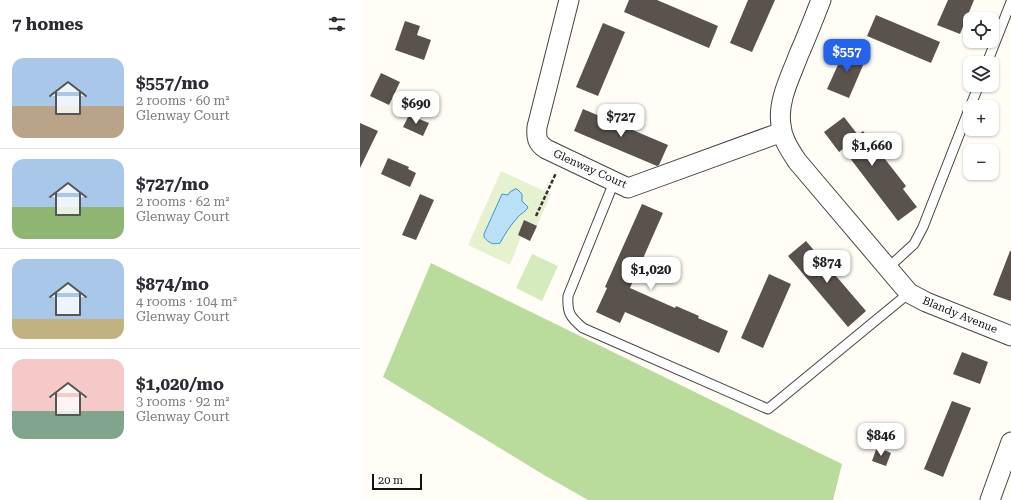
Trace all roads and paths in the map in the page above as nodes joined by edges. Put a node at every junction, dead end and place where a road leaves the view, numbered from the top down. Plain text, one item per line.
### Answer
1 (569, 0) edge
2 (821, 0) edge
3 (1011, 2) edge
4 (990, 56) edge
5 (963, 125) edge
6 (782, 132) junction
7 (563, 158) junction
8 (614, 182) junction
9 (536, 216) dead end
10 (888, 268) junction
11 (909, 293) junction
12 (1011, 336) edge
13 (1011, 442) edge
14 (990, 500) edge

1 - 7 street, Glenway Court
2 - 6 street
3 - 4 lane
5 - 10 lane
6 - 8 street, Glenway Court
6 - 10 street
7 - 8 street, Glenway Court
7 - 9 path
8 - 11 lane
10 - 11 street
11 - 12 street, Blandy Avenue
13 - 14 street

